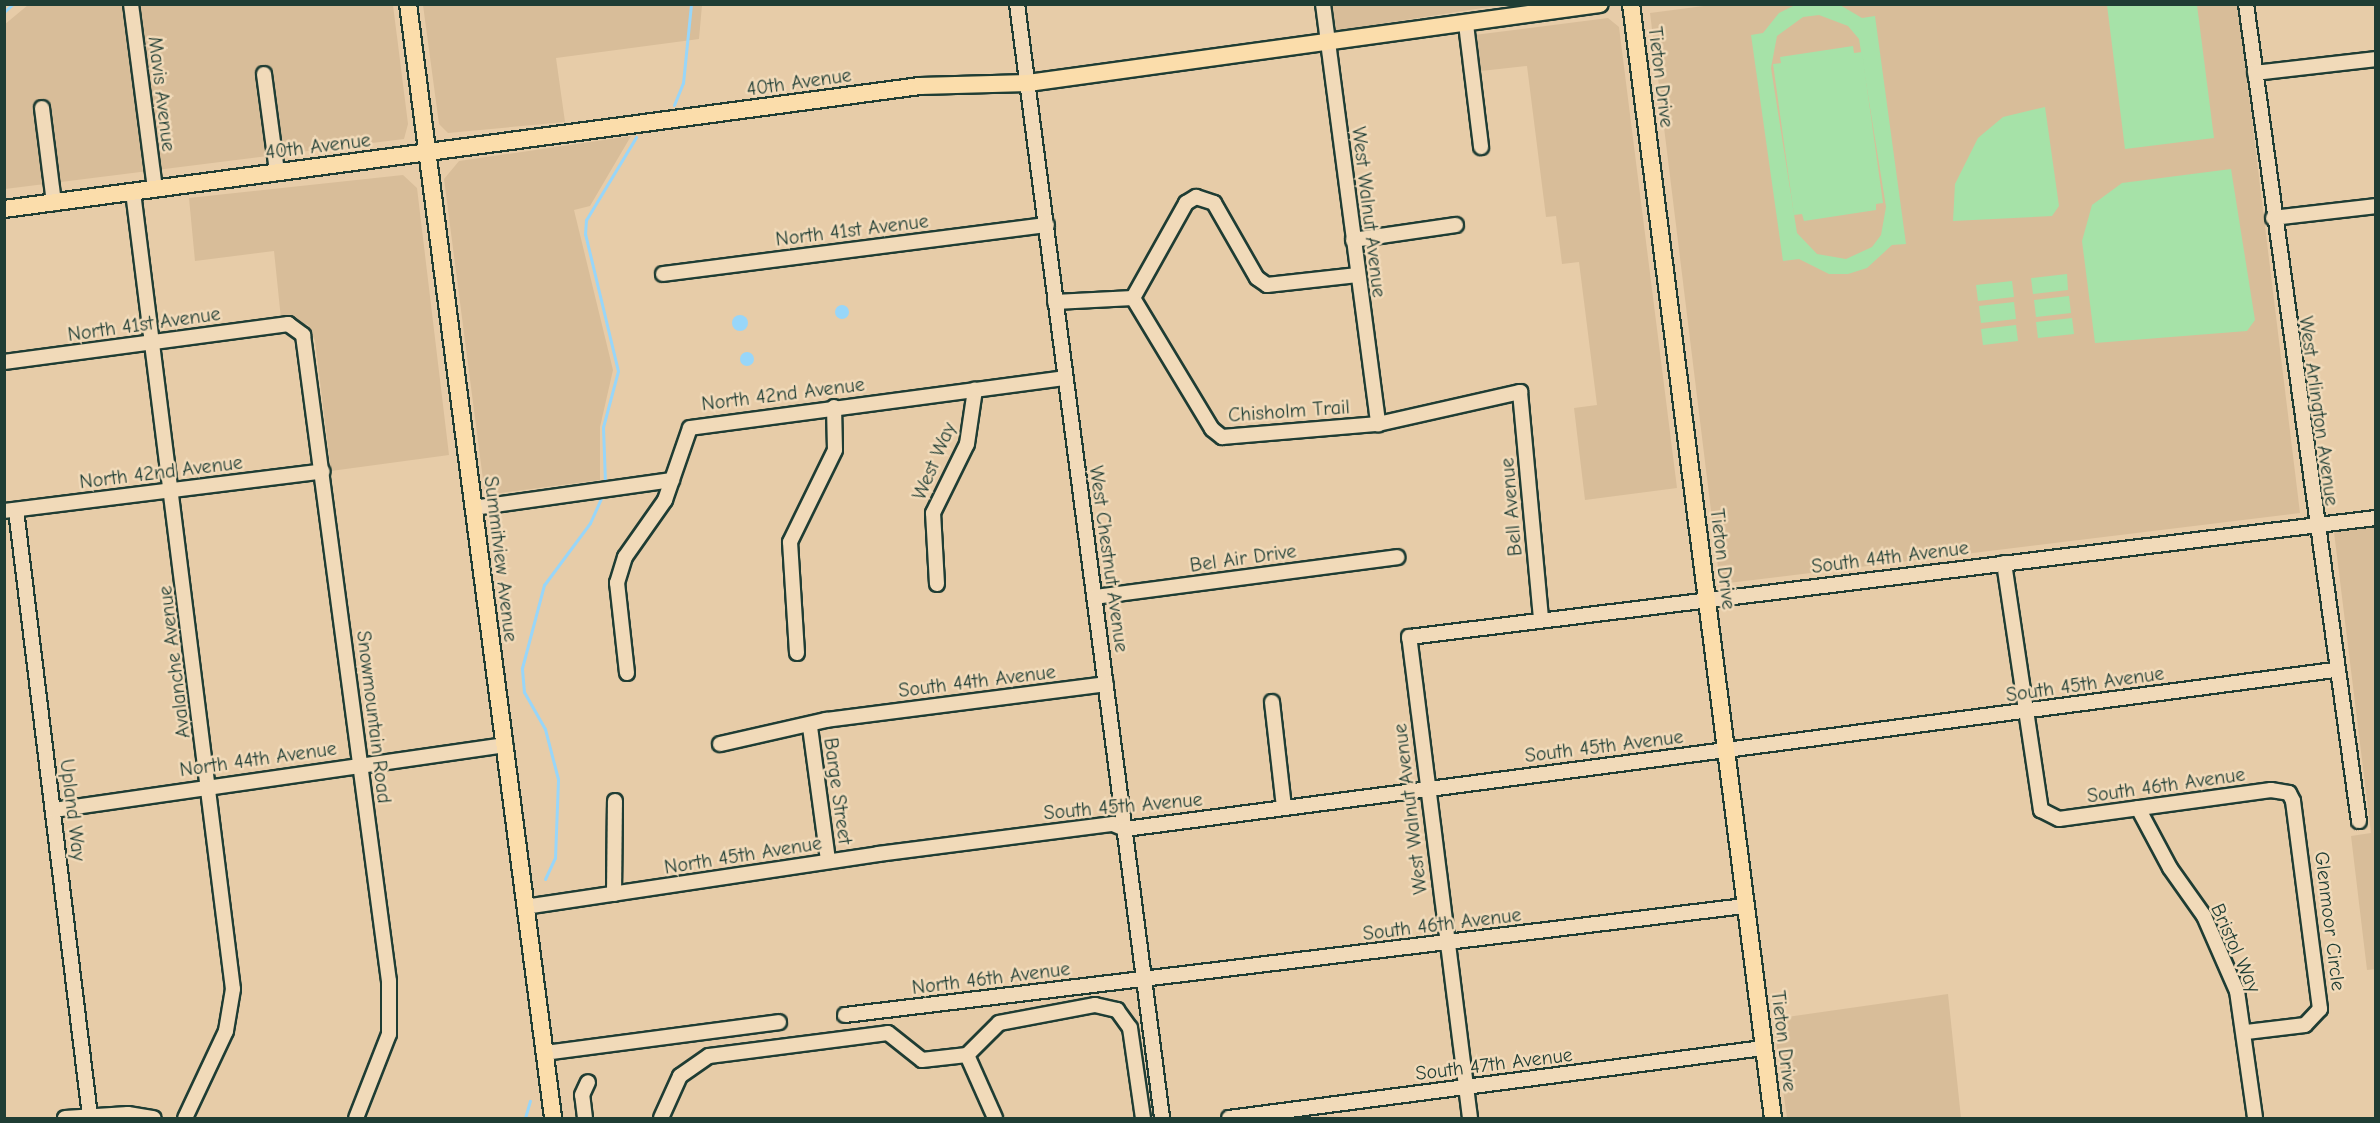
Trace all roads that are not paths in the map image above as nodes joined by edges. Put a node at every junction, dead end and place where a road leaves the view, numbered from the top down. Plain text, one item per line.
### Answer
1 (131, 4) edge
2 (408, 4) edge
3 (1017, 4) edge
4 (1323, 4) edge
5 (1600, 4) edge
6 (1631, 4) edge
7 (2246, 4) edge
8 (1466, 24) junction
9 (1329, 44) junction
10 (2376, 59) edge
11 (264, 74) dead end
12 (2255, 74) junction
13 (1028, 83) junction
14 (42, 108) dead end
15 (1481, 147) dead end
16 (429, 154) junction
17 (276, 172) junction
18 (155, 189) junction
19 (133, 192) junction
20 (54, 203) junction
21 (2376, 206) edge
22 (4, 209) edge
23 (2273, 218) junction
24 (1047, 225) junction
25 (1456, 225) dead end
26 (1353, 240) junction
27 (663, 274) dead end
28 (1357, 275) junction
29 (1133, 298) junction
30 (1055, 303) junction
31 (288, 324) joint
32 (153, 343) junction
33 (4, 362) edge
34 (1065, 378) junction
35 (975, 390) junction
36 (1520, 392) joint
37 (834, 407) junction
38 (1378, 424) junction
39 (323, 471) junction
40 (672, 480) junction
41 (173, 490) junction
42 (473, 508) junction
43 (10, 511) edge
44 (2376, 518) edge
45 (2315, 525) junction
46 (1397, 557) dead end
47 (2004, 563) junction
48 (938, 584) dead end
49 (1095, 597) junction
50 (1706, 598) junction
51 (1541, 617) junction
52 (1409, 637) joint
53 (797, 653) dead end
54 (2335, 670) junction
55 (627, 673) dead end
56 (1106, 684) junction
57 (1272, 702) dead end
58 (2024, 712) junction
59 (810, 727) junction
60 (720, 744) dead end
61 (505, 745) junction
62 (1726, 747) junction
63 (359, 765) junction
64 (208, 785) junction
65 (1427, 788) junction
66 (2289, 793) joint
67 (615, 801) dead end
68 (1284, 807) junction
69 (2138, 808) junction
70 (54, 810) junction
71 (2359, 821) dead end
72 (1125, 830) junction
73 (878, 854) joint
74 (828, 861) junction
75 (614, 894) junction
76 (1745, 906) junction
77 (525, 907) junction
78 (1445, 943) junction
79 (1142, 979) junction
80 (845, 1016) dead end
81 (779, 1022) dead end
82 (754, 1027) junction
83 (2246, 1032) junction
84 (757, 1048) junction
85 (1763, 1048) junction
86 (545, 1053) junction
87 (967, 1055) junction
88 (588, 1082) dead end
89 (1465, 1087) junction
90 (90, 1116) junction
91 (65, 1119) edge
92 (154, 1119) edge
93 (184, 1119) edge
94 (356, 1119) edge
95 (553, 1119) edge
96 (585, 1119) edge
97 (661, 1119) edge
98 (995, 1119) edge
99 (1143, 1119) edge
100 (1162, 1119) edge
101 (1229, 1119) edge
102 (1470, 1119) edge
103 (1773, 1119) edge
104 (2255, 1119) edge

1 - 18 street, Mavis Avenue
2 - 16 main road, Summitview Avenue
3 - 13 street, West Chestnut Avenue
4 - 9 street, West Walnut Avenue
5 - 8 main road, 40th Avenue
6 - 50 main road, Tieton Drive
7 - 12 street, West Arlington Avenue
8 - 9 main road, 40th Avenue
8 - 15 street
9 - 13 main road, 40th Avenue
9 - 26 street, West Walnut Avenue
10 - 12 street
11 - 17 street
12 - 23 street, West Arlington Avenue
13 - 16 main road, 40th Avenue
13 - 24 street, West Chestnut Avenue
14 - 20 street
16 - 17 main road, 40th Avenue
16 - 42 main road, Summitview Avenue
17 - 18 main road, 40th Avenue
18 - 19 main road, 40th Avenue
19 - 20 main road, 40th Avenue
19 - 32 street, Avalanche Avenue
20 - 22 main road, 40th Avenue
21 - 23 street
23 - 45 street, West Arlington Avenue
24 - 27 street, North 41st Avenue
24 - 30 street, West Chestnut Avenue
25 - 26 street
26 - 28 street, West Walnut Avenue
28 - 29 street
28 - 38 street, West Walnut Avenue
29 - 30 street
29 - 38 street, Chisholm Trail
30 - 34 street, West Chestnut Avenue
31 - 32 street, North 41st Avenue
31 - 39 street, Snowmountain Road
32 - 33 street, North 41st Avenue
32 - 41 street, Avalanche Avenue
34 - 35 street, North 42nd Avenue
34 - 49 street, West Chestnut Avenue
35 - 37 street, North 42nd Avenue
35 - 48 street, West Way
36 - 38 street, Chisholm Trail
36 - 51 street, Bell Avenue
37 - 40 street, North 42nd Avenue
37 - 53 street
39 - 41 street, North 42nd Avenue
39 - 63 street, Snowmountain Road
40 - 42 street
40 - 55 street, North 42nd Avenue
41 - 43 street, North 42nd Avenue
41 - 64 street, Avalanche Avenue
42 - 61 main road, Summitview Avenue
43 - 70 street, Upland Way
44 - 45 street, South 44th Avenue
45 - 47 street, South 44th Avenue
45 - 54 street, West Arlington Avenue
46 - 49 street, Bel Air Drive
47 - 50 street, South 44th Avenue
47 - 58 street
49 - 56 street, West Chestnut Avenue
50 - 51 street, South 44th Avenue
50 - 62 main road, Tieton Drive
51 - 52 street, South 44th Avenue
52 - 65 street, West Walnut Avenue
54 - 58 street, South 45th Avenue
54 - 71 street, West Arlington Avenue
56 - 59 street, South 44th Avenue
56 - 72 street, West Chestnut Avenue
57 - 68 street
58 - 62 street, South 45th Avenue
58 - 69 street, South 46th Avenue
59 - 60 street
59 - 74 street, Barge Street
61 - 63 street, North 44th Avenue
61 - 77 main road, Summitview Avenue
62 - 65 street, South 45th Avenue
62 - 76 main road, Tieton Drive
63 - 64 street, North 44th Avenue
63 - 94 street, Snowmountain Road
64 - 70 street, North 44th Avenue
64 - 93 street, Avalanche Avenue
65 - 68 street, South 45th Avenue
65 - 78 street, West Walnut Avenue
66 - 69 street, South 46th Avenue
66 - 83 street, Glenmoor Circle
67 - 75 street
68 - 72 street, South 45th Avenue
69 - 83 street, Bristol Way
70 - 90 street, Upland Way
72 - 73 street, South 45th Avenue
72 - 79 street, West Chestnut Avenue
73 - 74 street, North 45th Avenue
74 - 75 street, North 45th Avenue
75 - 77 street, North 45th Avenue
76 - 78 street, South 46th Avenue
76 - 85 main road, Tieton Drive
77 - 86 main road, Summitview Avenue
78 - 79 street, South 46th Avenue
78 - 89 street, West Walnut Avenue
79 - 80 street, North 46th Avenue
79 - 100 street, West Chestnut Avenue
81 - 82 street
82 - 84 street
82 - 86 street
83 - 104 street, Bristol Way
84 - 87 street
84 - 97 street
85 - 89 street, South 47th Avenue
85 - 103 main road, Tieton Drive
86 - 95 main road, Summitview Avenue
87 - 98 street
87 - 99 street
88 - 96 street
89 - 101 street, South 47th Avenue
89 - 102 street, West Walnut Avenue
90 - 91 street
90 - 92 street

